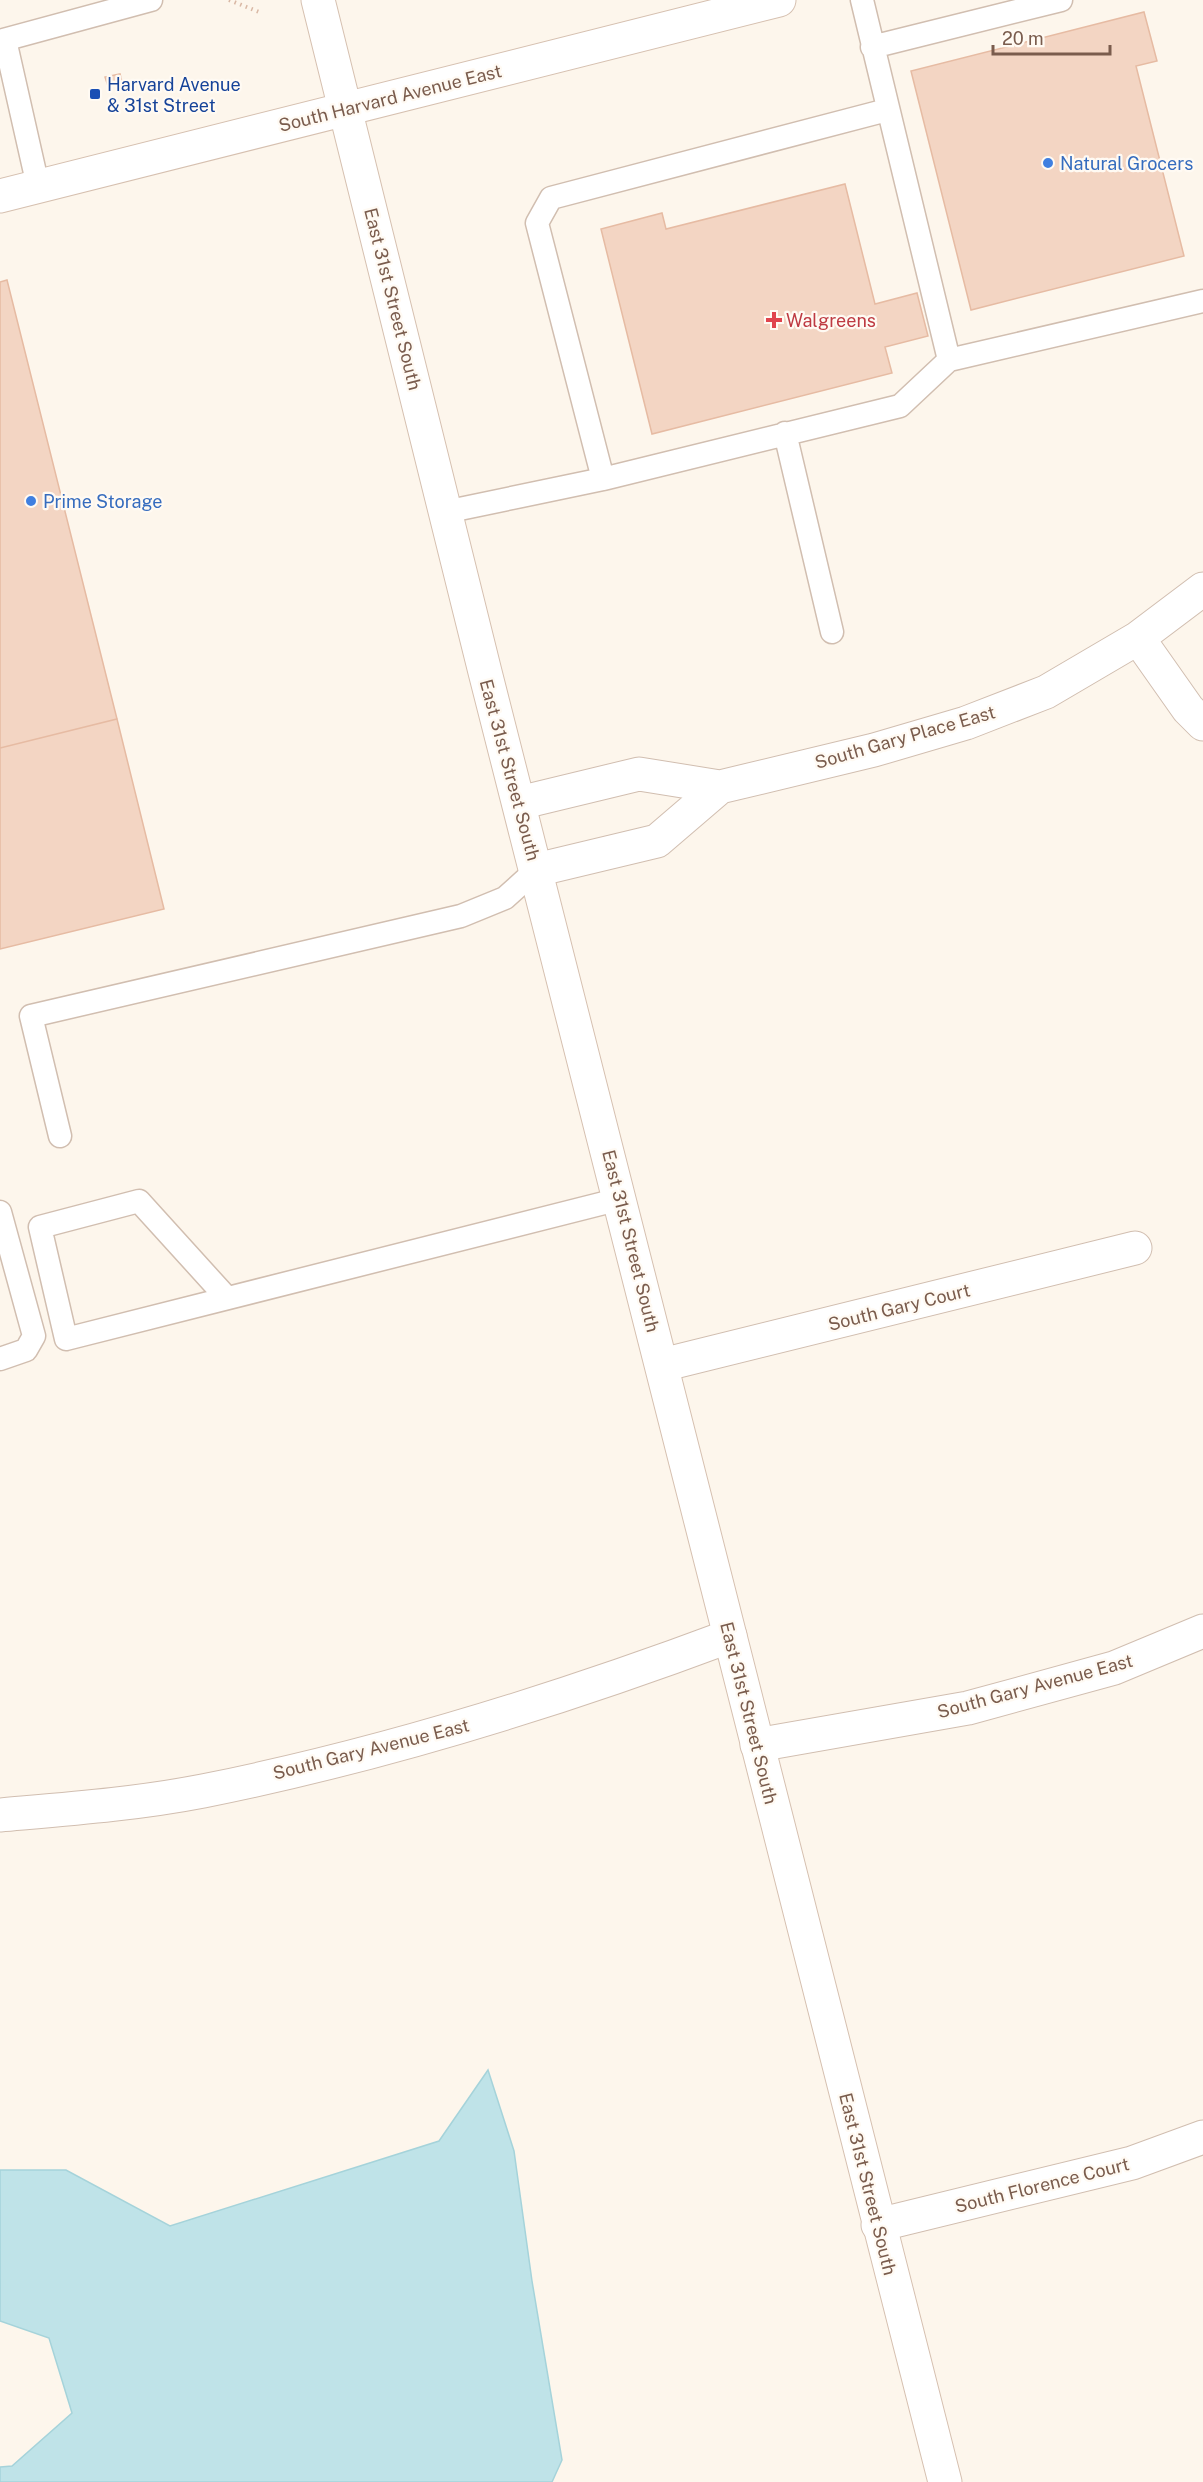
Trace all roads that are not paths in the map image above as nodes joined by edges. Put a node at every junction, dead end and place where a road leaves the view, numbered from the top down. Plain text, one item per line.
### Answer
1 (151, 0) edge
2 (318, 0) edge
3 (779, 0) edge
4 (862, 0) edge
5 (1061, 0) edge
6 (2, 41) edge
7 (872, 47) junction
8 (345, 110) junction
9 (887, 110) junction
10 (38, 186) junction
11 (0, 196) edge
12 (1203, 301) edge
13 (949, 360) junction
14 (785, 434) junction
15 (603, 479) junction
16 (445, 512) junction
17 (1203, 589) edge
18 (832, 632) dead end
19 (1138, 638) junction
20 (1203, 724) edge
21 (720, 787) junction
22 (519, 803) junction
23 (536, 870) junction
24 (60, 1136) dead end
25 (620, 1199) junction
26 (0, 1212) edge
27 (1135, 1248) dead end
28 (227, 1298) junction
29 (0, 1359) edge
30 (662, 1365) junction
31 (1203, 1631) edge
32 (730, 1636) junction
33 (757, 1744) junction
34 (0, 1815) edge
35 (1203, 2137) edge
36 (878, 2225) junction
37 (945, 2482) edge

1 - 6 lane
2 - 8 main road, East 31st Street South
3 - 8 main road, South Harvard Avenue East
4 - 7 lane
5 - 7 lane
6 - 10 lane
7 - 9 lane
8 - 10 main road, South Harvard Avenue East
8 - 16 main road, East 31st Street South
9 - 13 lane
9 - 15 lane
10 - 11 main road, South Harvard Avenue East
12 - 13 lane
13 - 14 lane
14 - 15 lane
14 - 18 lane
15 - 16 lane
16 - 22 main road, East 31st Street South
17 - 19 main road, South Gary Place East
19 - 20 main road
19 - 21 main road, South Gary Place East
21 - 22 main road, South Gary Place East
21 - 23 main road, South Gary Place East
22 - 23 main road, East 31st Street South
23 - 24 lane
23 - 25 main road, East 31st Street South
25 - 28 lane
25 - 30 main road, East 31st Street South
26 - 29 lane
27 - 30 main road, South Gary Court
28 - 28 lane
30 - 32 main road, East 31st Street South
31 - 33 main road, South Gary Avenue East
32 - 33 main road, East 31st Street South
32 - 34 main road, South Gary Avenue East
33 - 36 main road, East 31st Street South
35 - 36 main road, South Florence Court
36 - 37 main road, East 31st Street South

